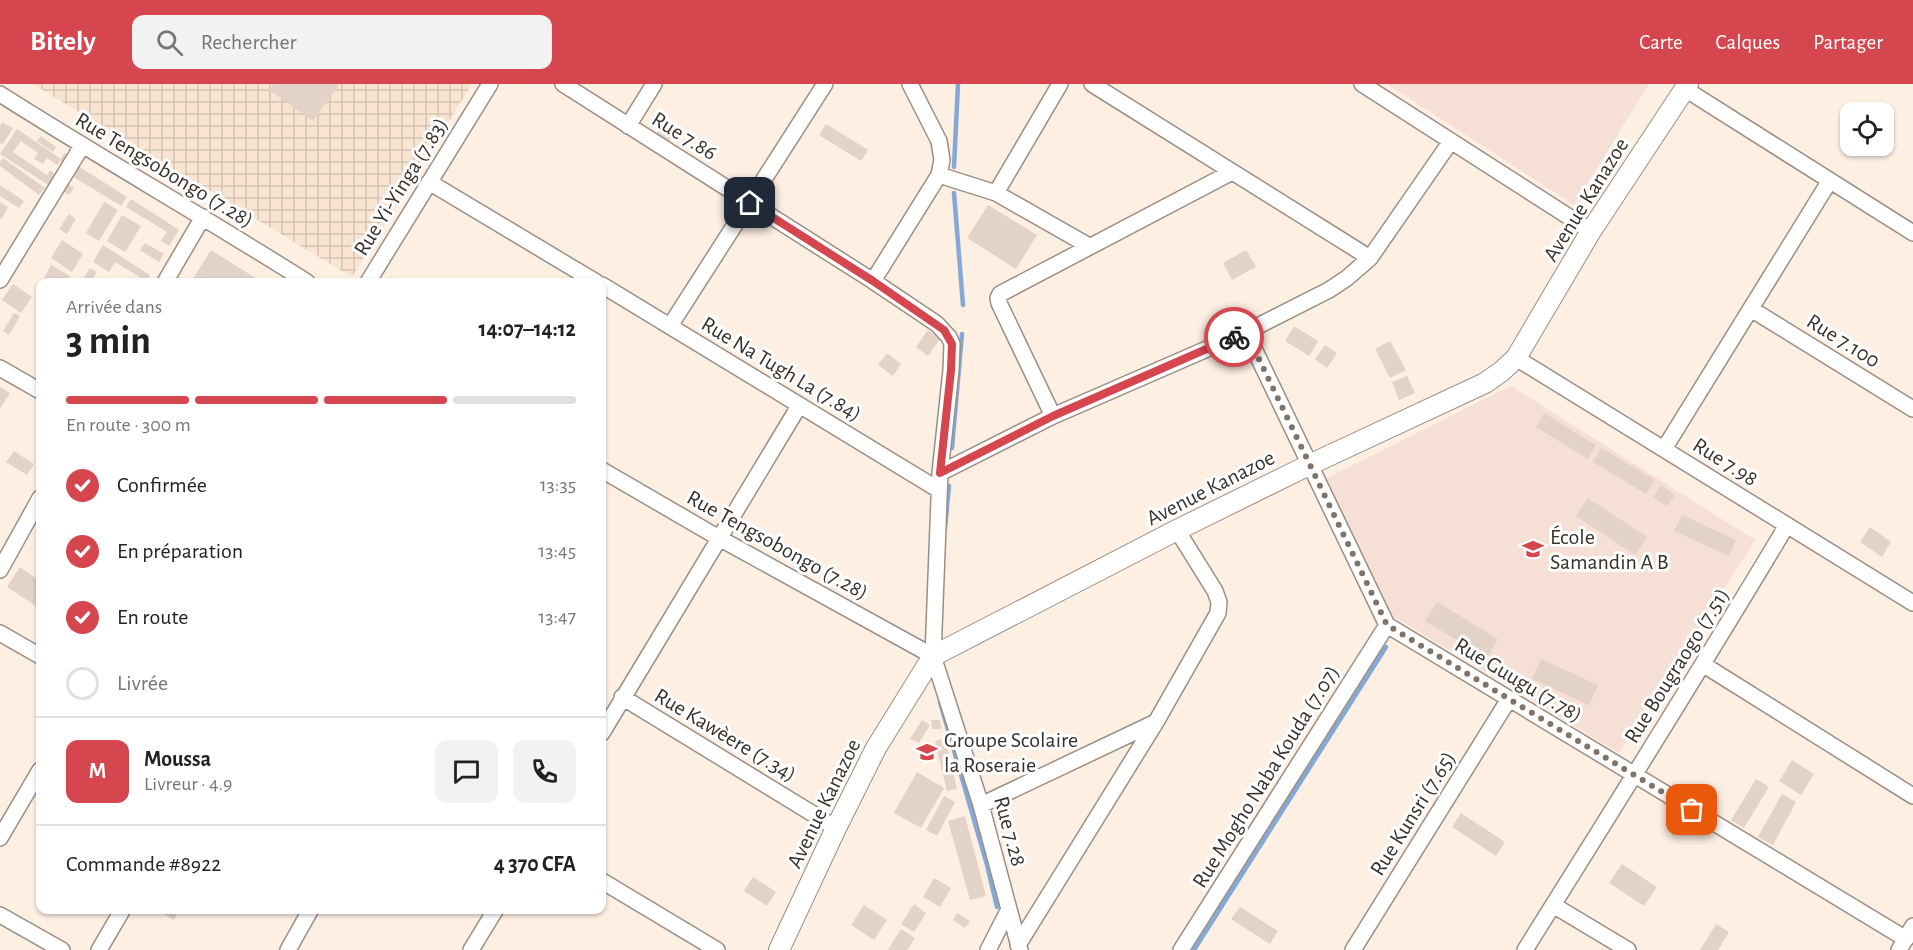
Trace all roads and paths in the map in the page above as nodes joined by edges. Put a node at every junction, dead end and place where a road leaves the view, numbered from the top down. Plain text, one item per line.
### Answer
1 (490, 84) edge
2 (563, 84) edge
3 (654, 84) edge
4 (825, 84) edge
5 (910, 84) edge
6 (1060, 84) edge
7 (1092, 84) edge
8 (1362, 84) edge
9 (1686, 87) edge
10 (0, 94) edge
11 (628, 126) junction
12 (1451, 141) junction
13 (82, 146) junction
14 (1232, 172) junction
15 (939, 175) junction
16 (429, 182) junction
17 (1829, 182) junction
18 (996, 193) junction
19 (750, 203) junction
20 (204, 217) junction
21 (1591, 231) junction
22 (1913, 233) edge
23 (1089, 246) junction
24 (1370, 258) junction
25 (167, 278) edge
26 (301, 278) edge
27 (370, 278) edge
28 (589, 278) edge
29 (0, 280) edge
30 (873, 281) junction
31 (606, 287) edge
32 (1750, 309) junction
33 (670, 327) junction
34 (1246, 332) junction
35 (1516, 358) junction
36 (0, 368) edge
37 (36, 389) edge
38 (799, 406) junction
39 (1913, 410) edge
40 (1053, 416) junction
41 (1664, 449) junction
42 (1309, 465) junction
43 (606, 472) edge
44 (940, 473) junction
45 (939, 489) junction
46 (36, 505) edge
47 (1787, 525) junction
48 (1177, 530) junction
49 (719, 538) junction
50 (0, 570) edge
51 (1913, 603) edge
52 (1387, 625) junction
53 (0, 633) edge
54 (36, 654) edge
55 (933, 656) junction
56 (1704, 665) junction
57 (622, 698) junction
58 (1509, 699) junction
59 (1156, 722) junction
60 (606, 726) edge
61 (1633, 774) junction
62 (36, 777) edge
63 (1913, 796) edge
64 (981, 805) junction
65 (836, 828) junction
66 (0, 838) edge
67 (606, 883) edge
68 (1553, 905) junction
69 (1009, 909) junction
70 (120, 914) edge
71 (309, 914) edge
72 (493, 914) edge
73 (0, 915) edge
74 (1906, 938) edge
75 (1019, 947) edge
76 (1359, 948) edge
77 (62, 950) edge
78 (99, 950) edge
79 (288, 950) edge
80 (471, 950) edge
81 (717, 950) edge
82 (779, 950) edge
83 (988, 950) edge
84 (1181, 950) edge
85 (1525, 950) edge
86 (1628, 950) edge

1 - 16 street, Rue Yi-Yinga (7.83)
2 - 11 street, Rue 7.86
3 - 11 street
4 - 19 street
5 - 15 street
6 - 18 street
7 - 14 street
8 - 12 street
9 - 17 street
9 - 21 street, Avenue Kanazoe
10 - 13 street, Rue Tengsobongo (7.28)
11 - 19 street, Rue 7.86
12 - 21 street
12 - 24 street
13 - 20 street, Rue Tengsobongo (7.28)
13 - 29 street
14 - 23 street
14 - 24 street
15 - 18 street
15 - 30 street
16 - 27 street, Rue Yi-Yinga (7.83)
16 - 28 street
17 - 22 street
17 - 32 street
18 - 23 street
19 - 30 street, Rue 7.86
19 - 33 street
20 - 25 street
20 - 26 street, Rue Tengsobongo (7.28)
21 - 35 street, Avenue Kanazoe
23 - 40 street
24 - 34 street
30 - 44 street, Rue 7.86
31 - 33 street, Rue Na Tugh La (7.84)
32 - 39 street, Rue 7.100
32 - 41 street
33 - 38 street, Rue Na Tugh La (7.84)
34 - 40 street
34 - 42 street
35 - 41 street, Rue 7.98
35 - 42 street, Avenue Kanazoe
36 - 37 street
38 - 45 street, Rue Na Tugh La (7.84)
38 - 49 street
40 - 44 street
41 - 47 street, Rue 7.98
42 - 48 street, Avenue Kanazoe
42 - 52 street
43 - 49 street, Rue Tengsobongo (7.28)
44 - 45 street, Rue 7.28
45 - 55 street, Rue 7.28
46 - 50 street
47 - 51 street, Rue 7.98
47 - 56 street, Rue Bougraogo (7.51)
48 - 55 street, Avenue Kanazoe
48 - 59 street
49 - 55 street, Rue Tengsobongo (7.28)
49 - 57 street
52 - 58 street, Rue Guugu (7.78)
52 - 84 street, Rue Mogho Naba Kouda (7.07)
53 - 54 street
55 - 64 street, Rue 7.28
55 - 65 street, Avenue Kanazoe
56 - 61 street, Rue Bougraogo (7.51)
56 - 63 street
57 - 60 street
57 - 65 street, Rue Kawèere (7.34)
58 - 61 street, Rue Guugu (7.78)
58 - 76 street, Rue Kunsri (7.65)
59 - 64 street
59 - 75 street
61 - 68 street, Rue Bougraogo (7.51)
61 - 74 street, Rue Guugu (7.78)
62 - 66 street
64 - 69 street, Rue 7.28
65 - 82 street, Avenue Kanazoe
67 - 81 street
68 - 85 street, Rue Bougraogo (7.51)
68 - 86 street
69 - 75 street, Rue 7.28
69 - 83 street
70 - 78 street
71 - 79 street
72 - 80 street
73 - 77 street

